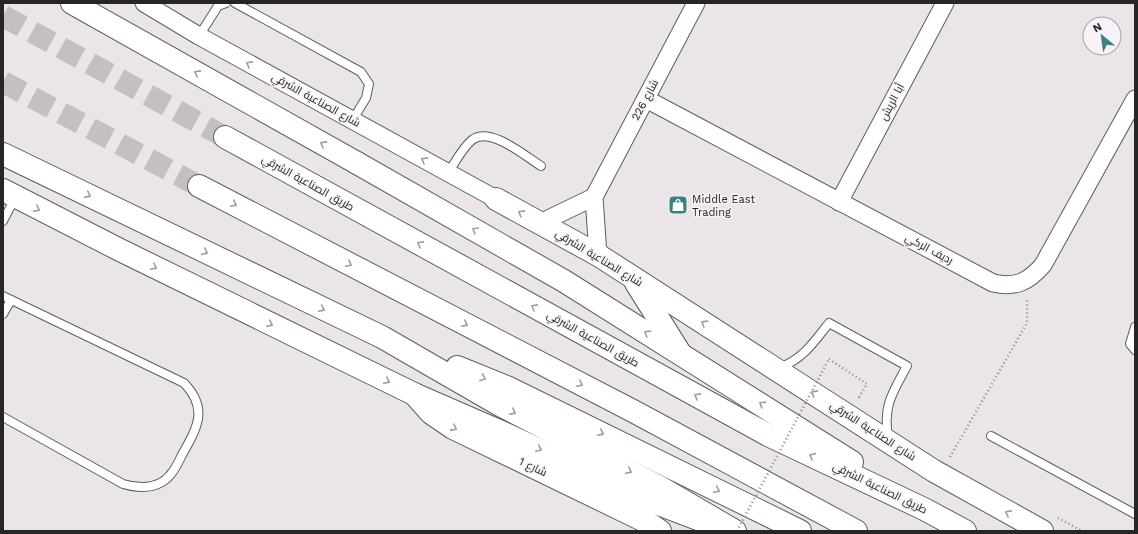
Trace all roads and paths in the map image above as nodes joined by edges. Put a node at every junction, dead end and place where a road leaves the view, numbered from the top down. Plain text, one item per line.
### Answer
1 (72, 3) edge
2 (144, 3) edge
3 (226, 3) edge
4 (235, 3) edge
5 (696, 3) edge
6 (945, 3) edge
7 (199, 36) junction
8 (646, 99) junction
9 (1135, 99) edge
10 (352, 121) junction
11 (225, 137) tunnel mouth
12 (3, 154) edge
13 (541, 166) dead end
14 (448, 173) junction
15 (199, 186) tunnel mouth
16 (9, 194) edge
17 (594, 197) junction
18 (496, 198) joint
19 (839, 202) junction
20 (3, 222) edge
21 (540, 223) junction
22 (598, 255) junction
23 (634, 278) junction
24 (1022, 282) junction
25 (3, 296) edge
26 (11, 300) junction
27 (3, 314) edge
28 (1135, 327) edge
29 (382, 337) junction
30 (1135, 350) edge
31 (680, 353) junction
32 (776, 369) junction
33 (813, 373) dead end
34 (826, 380) dead end
35 (414, 394) junction
36 (852, 394) dead end
37 (3, 417) edge
38 (991, 436) dead end
39 (888, 441) junction
40 (940, 474) junction
41 (924, 509) junction
42 (1135, 514) edge
43 (660, 531) edge
44 (729, 531) edge
45 (736, 531) edge
46 (800, 531) edge
47 (856, 531) edge
48 (965, 531) edge
49 (1042, 531) edge

31 -> 1 main road
2 - 7 street, شارع الصناعية الشرقي
3 - 7 lane
4 - 10 lane
5 - 8 street, شارع 226
6 - 19 street, أبا الريش
10 -> 7 street, شارع الصناعية الشرقي
8 - 17 street, شارع 226
8 - 19 street, رديف الركي
9 - 24 street, رديف الركي
14 -> 10 street, شارع الصناعية الشرقي
41 -> 11 main road, طريق الصناعية الشرقي
12 -> 29 main road
13 - 14 lane
14 - 18 street, شارع الصناعية الشرقي
15 -> 47 main road
16 - 20 lane
16 -> 35 main road
17 - 21 street
17 - 22 street
21 -> 18 main road, شارع الصناعية الشرقي
19 - 24 street, رديف الركي
21 - 22 main road, شارع الصناعية الشرقي
22 - 23 main road, شارع الصناعية الشرقي
23 - 31 main road
32 -> 23 main road, شارع الصناعية الشرقي
24 - 40 path
25 - 26 lane
26 - 27 lane
26 - 37 lane
28 - 30 lane
29 -> 45 main road
29 -> 46 main road
41 -> 31 main road
39 -> 32 main road, شارع الصناعية الشرقي
32 - 39 lane
33 - 34 path
35 -> 43 main road, شارع 1
35 -> 44 main road
36 - 45 path, bridge
38 - 42 lane
39 - 40 main road, شارع الصناعية الشرقي
49 -> 40 main road, شارع الصناعية الشرقي
41 - 48 main road, طريق الصناعية الشرقي

